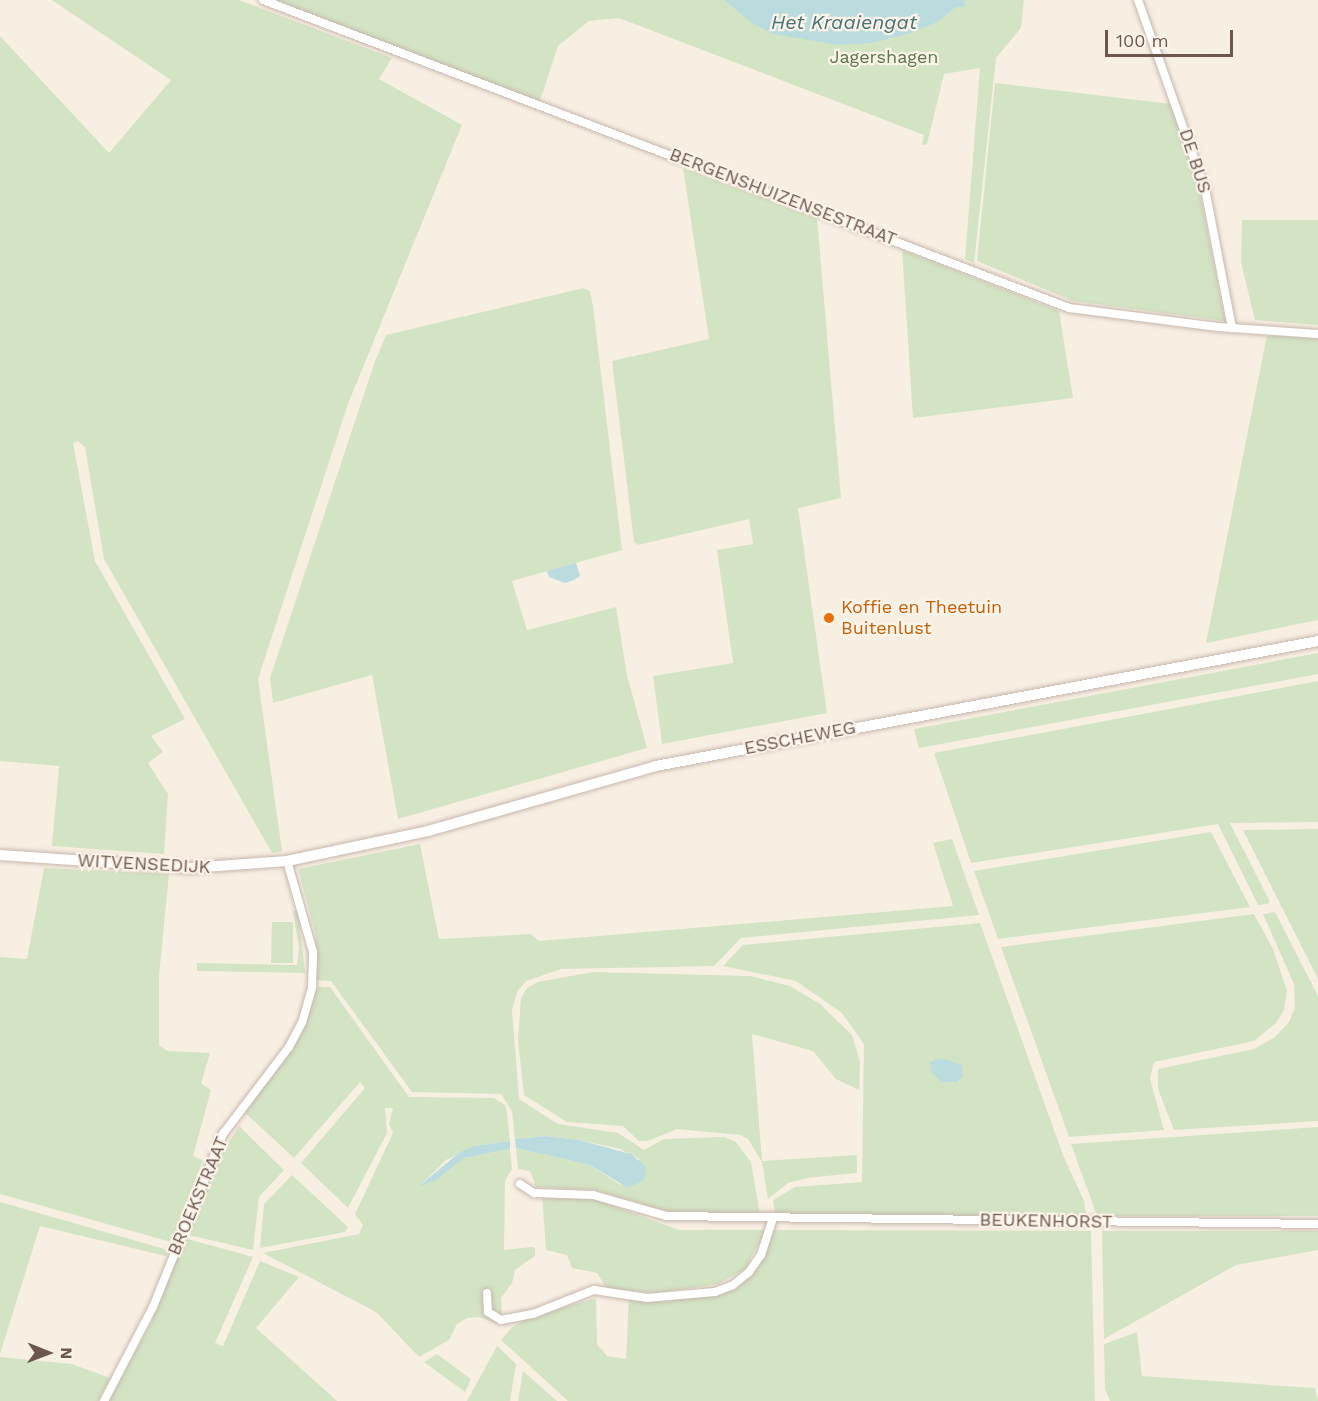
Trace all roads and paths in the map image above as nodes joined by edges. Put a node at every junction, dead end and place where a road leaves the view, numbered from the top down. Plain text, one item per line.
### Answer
1 (263, 0) edge
2 (1138, 0) edge
3 (1232, 328) junction
4 (1318, 334) edge
5 (1318, 641) edge
6 (0, 855) edge
7 (287, 861) junction
8 (520, 1184) dead end
9 (773, 1219) junction
10 (1318, 1224) edge
11 (487, 1293) dead end
12 (104, 1401) edge

1 - 3 street, BERGENSHUIZENSESTRAAT
2 - 3 street, DE BUS
3 - 4 street, BERGENSHUIZENSESTRAAT
5 - 7 street, ESSCHEWEG
6 - 7 street, WITVENSEDIJK
7 - 12 street, BROEKSTRAAT
8 - 9 street, BEUKENHORST
9 - 10 street, BEUKENHORST
9 - 11 street

